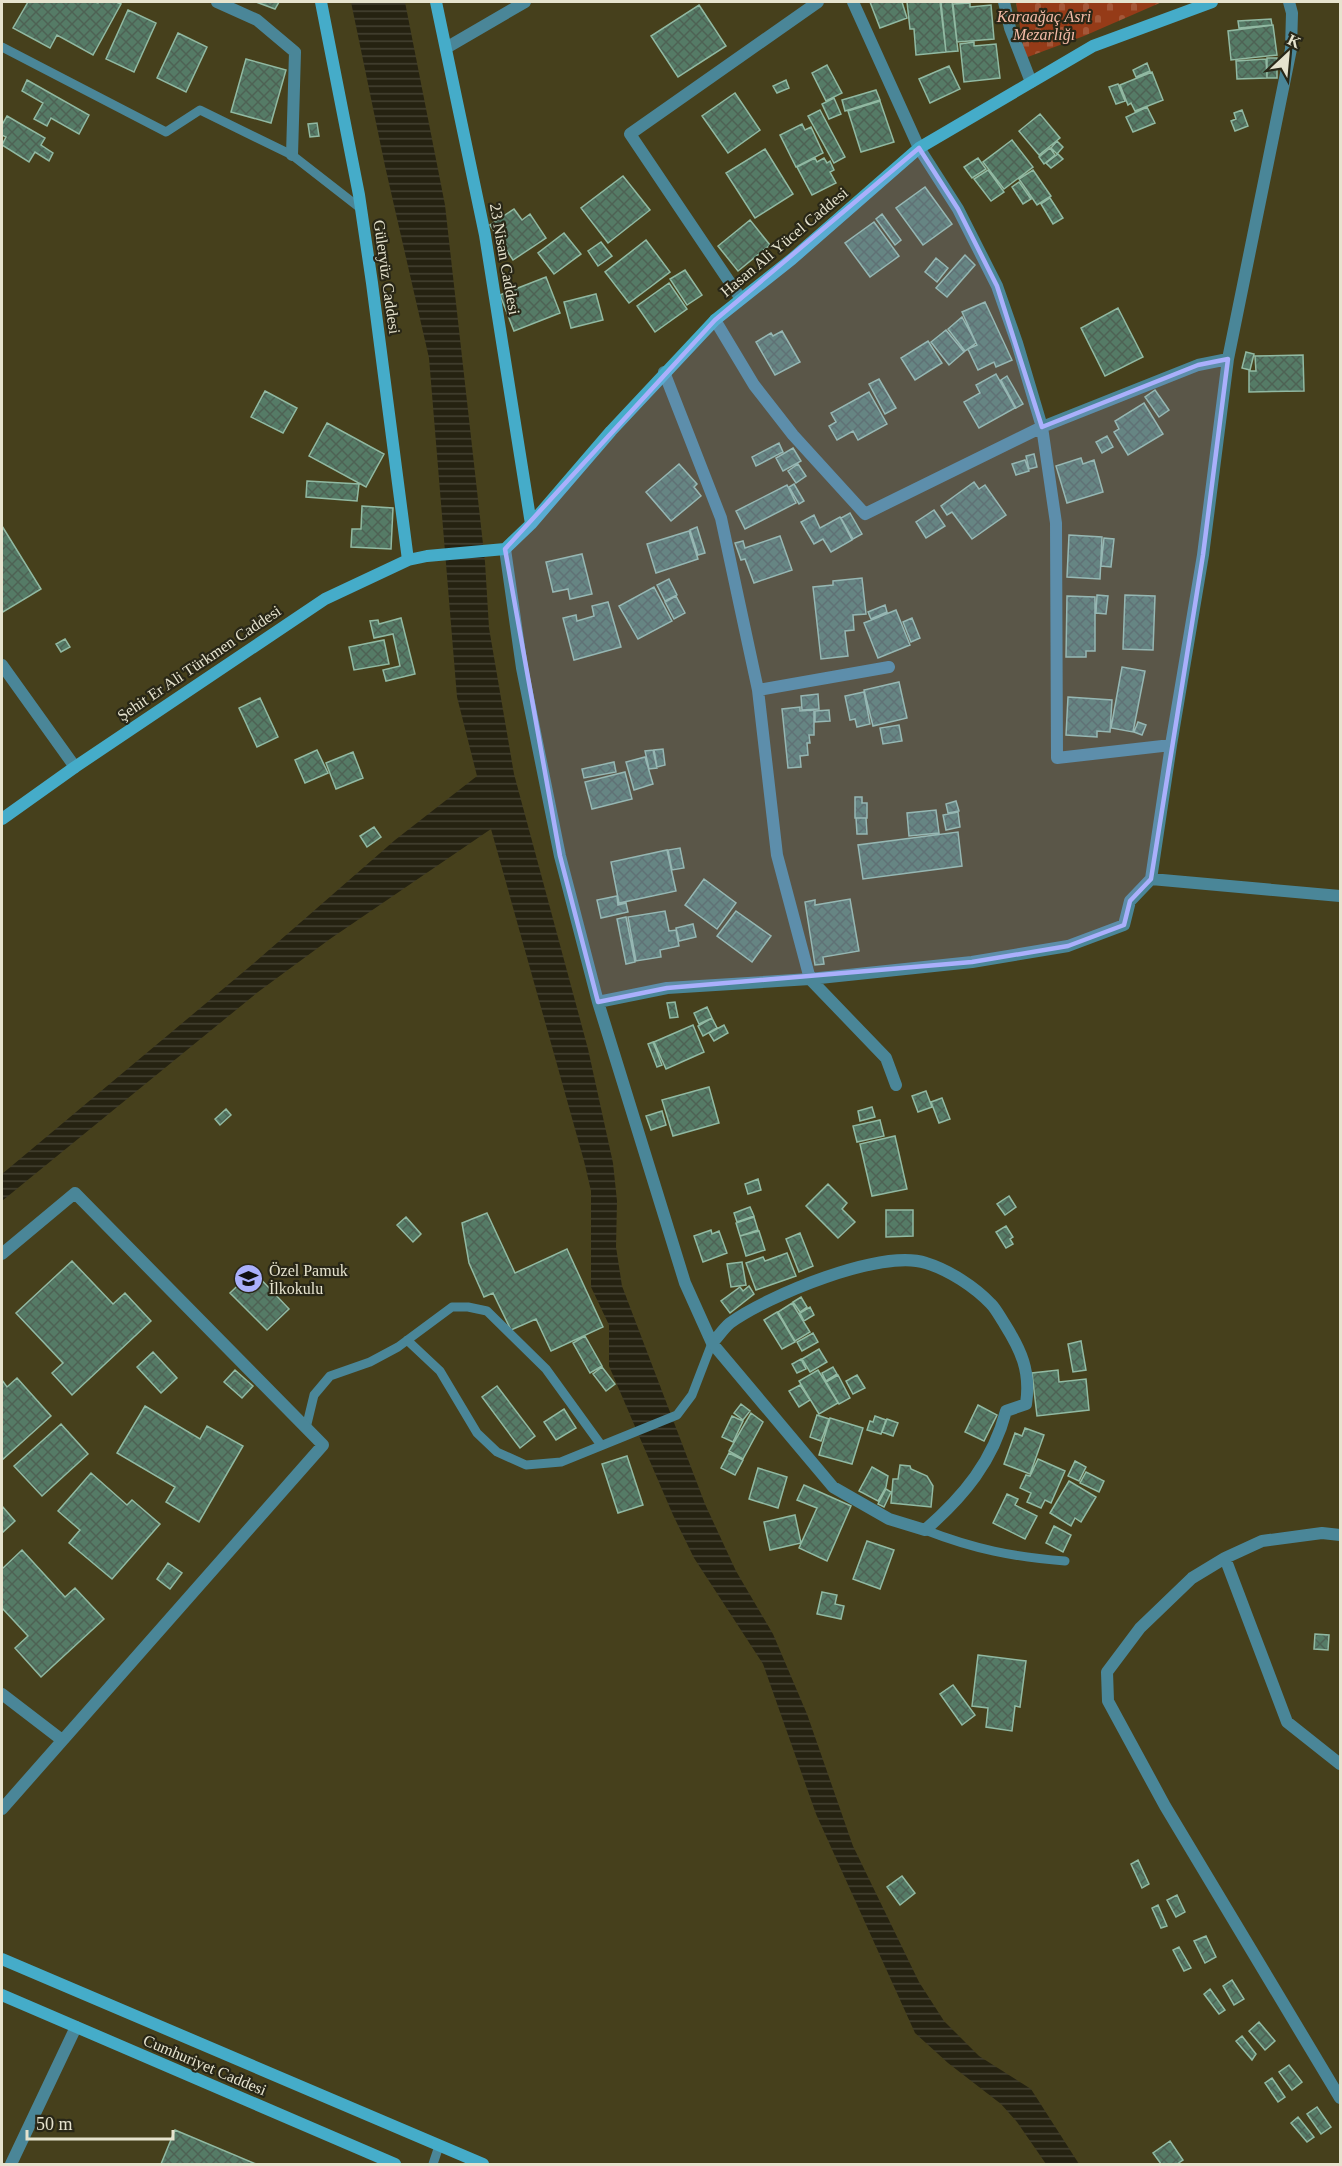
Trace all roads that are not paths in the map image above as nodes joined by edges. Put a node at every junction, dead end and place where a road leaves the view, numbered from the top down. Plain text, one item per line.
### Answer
1 (217, 2) edge
2 (321, 2) edge
3 (436, 2) edge
4 (525, 2) edge
5 (818, 2) edge
6 (853, 2) edge
7 (1004, 2) edge
8 (1212, 2) edge
9 (1289, 2) edge
10 (2, 47) edge
11 (446, 48) junction
12 (1031, 82) junction
13 (919, 148) junction
14 (292, 155) junction
15 (360, 208) junction
16 (741, 299) junction
17 (715, 320) junction
18 (1228, 359) junction
19 (664, 372) junction
20 (1042, 427) junction
21 (531, 524) junction
22 (505, 549) junction
23 (408, 560) junction
24 (2, 664) edge
25 (889, 667) dead end
26 (758, 690) junction
27 (1171, 745) junction
28 (75, 767) junction
29 (2, 819) edge
30 (1151, 879) junction
31 (1341, 896) edge
32 (810, 980) junction
33 (598, 1002) junction
34 (896, 1085) dead end
35 (2, 1254) edge
36 (407, 1340) junction
37 (712, 1343) junction
38 (306, 1428) junction
39 (601, 1445) junction
40 (925, 1530) junction
41 (1341, 1535) edge
42 (1225, 1558) junction
43 (1065, 1561) dead end
44 (2, 1694) edge
45 (62, 1740) junction
46 (1341, 1764) edge
47 (2, 1809) edge
48 (2, 1959) edge
49 (2, 1995) edge
50 (76, 2027) junction
51 (1341, 2098) edge
52 (439, 2146) junction
53 (11, 2164) edge
54 (395, 2164) edge
55 (433, 2164) edge
56 (483, 2164) edge

1 - 14 street
2 - 15 street, Güleryüz Caddesi
3 - 11 street, 23 Nisan Caddesi
4 - 11 street
5 - 16 street
6 - 13 street
7 - 12 street
8 - 12 street, Hasan Ali Yücel Caddesi
9 - 18 street
10 - 14 lane
11 - 21 street, 23 Nisan Caddesi
12 - 13 street, Hasan Ali Yücel Caddesi
13 - 16 street, Hasan Ali Yücel Caddesi
13 - 20 street
14 - 15 lane
15 - 23 street, Güleryüz Caddesi
16 - 17 street, Hasan Ali Yücel Caddesi
17 - 19 street, Hasan Ali Yücel Caddesi
17 - 20 street
18 - 20 street
18 - 27 street
19 - 21 street, Hasan Ali Yücel Caddesi
19 - 26 street
20 - 27 street
21 - 22 street, Hasan Ali Yücel Caddesi
22 - 23 street, Şehit Er Ali Türkmen Caddesi
22 - 33 street
23 - 28 street, Şehit Er Ali Türkmen Caddesi
24 - 28 street
25 - 26 street
26 - 32 street
27 - 30 street
28 - 29 street, Şehit Er Ali Türkmen Caddesi
30 - 31 street
30 - 32 street
32 - 33 street
32 - 34 street
33 - 37 street
35 - 38 street
36 - 38 lane
36 - 39 lane
36 - 39 lane
37 - 39 lane
37 - 40 street
37 - 40 street
38 - 45 street
40 - 43 lane
41 - 42 street
42 - 46 street
42 - 51 street
44 - 45 street
45 - 47 street
48 - 52 street
49 - 50 street, Cumhuriyet Caddesi
50 - 53 street
50 - 54 street, Cumhuriyet Caddesi
52 - 55 lane
52 - 56 street

